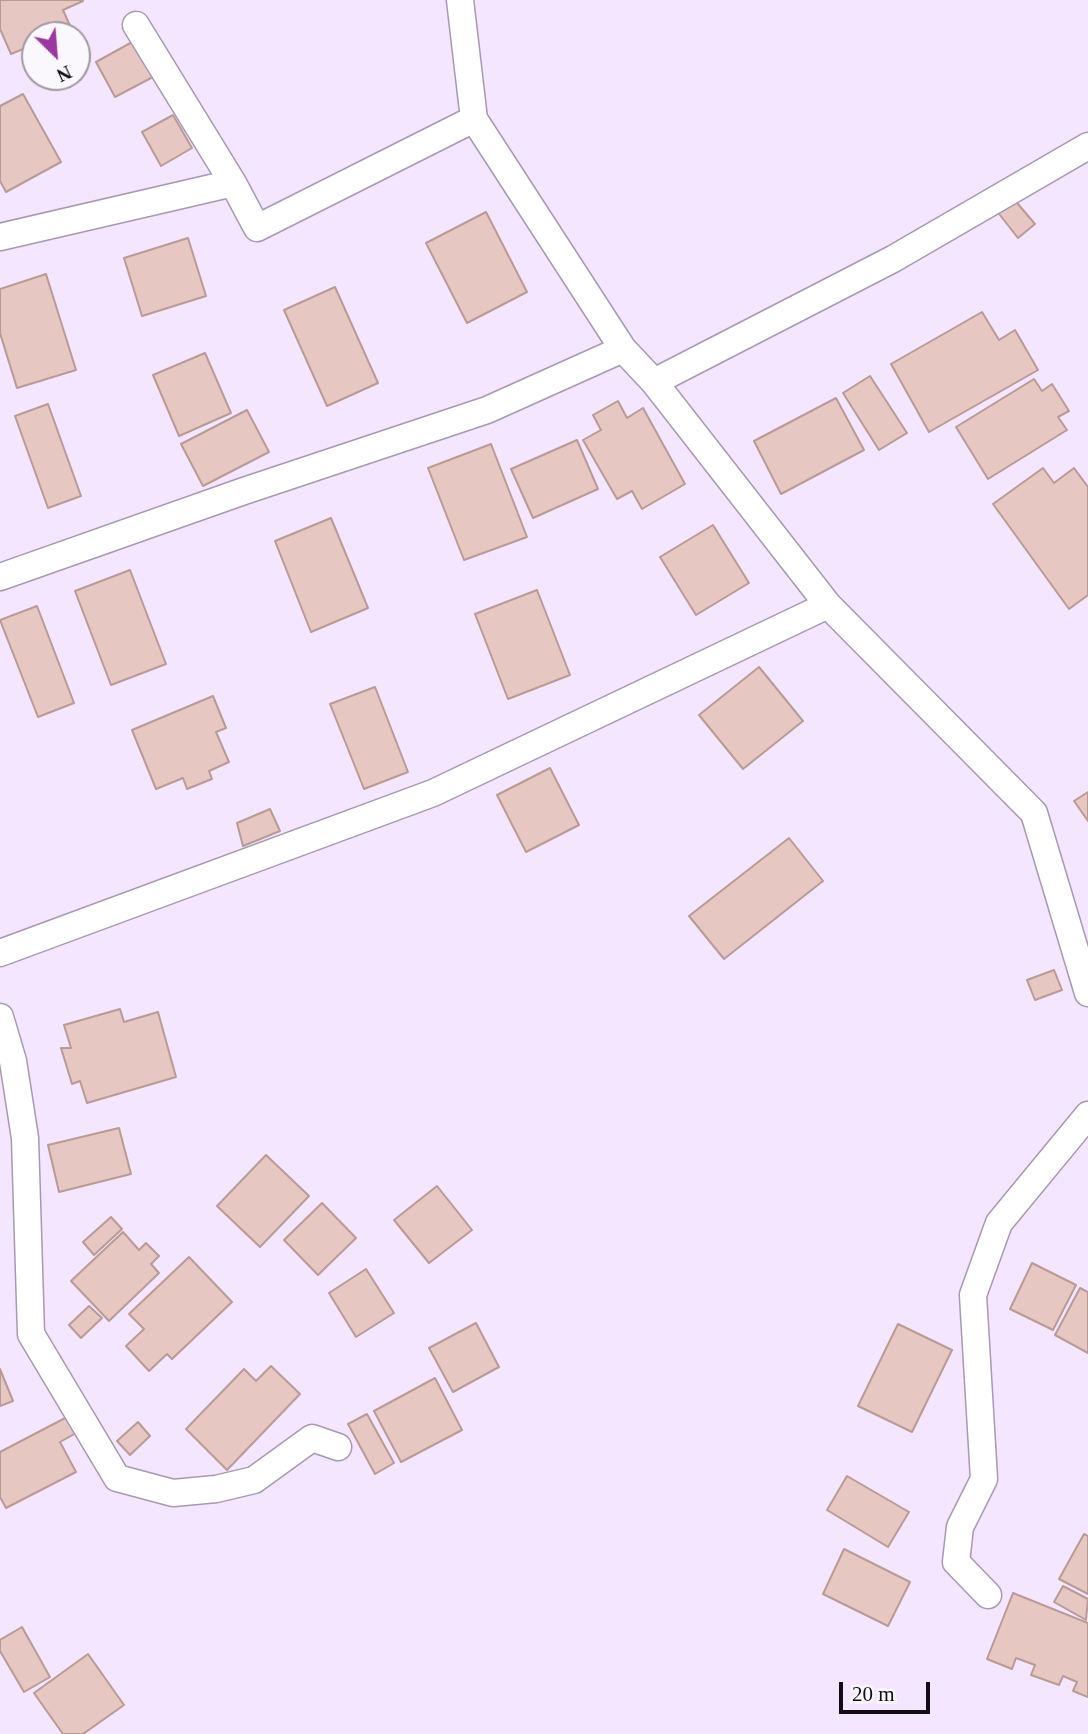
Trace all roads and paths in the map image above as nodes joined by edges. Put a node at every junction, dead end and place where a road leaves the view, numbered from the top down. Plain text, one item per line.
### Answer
1 (460, 0) edge
2 (136, 25) dead end
3 (474, 119) junction
4 (1088, 146) edge
5 (233, 183) junction
6 (0, 237) edge
7 (623, 349) junction
8 (654, 382) junction
9 (0, 578) edge
10 (828, 605) junction
11 (0, 953) edge
12 (1088, 993) edge
13 (0, 1017) edge
14 (1088, 1115) edge
15 (338, 1447) dead end
16 (988, 1595) dead end

1 - 3 street
2 - 5 street
3 - 5 street
3 - 7 street
4 - 8 street
5 - 6 street
7 - 8 street
7 - 9 street
8 - 10 street
10 - 11 street
10 - 12 street
13 - 15 street
14 - 16 street

